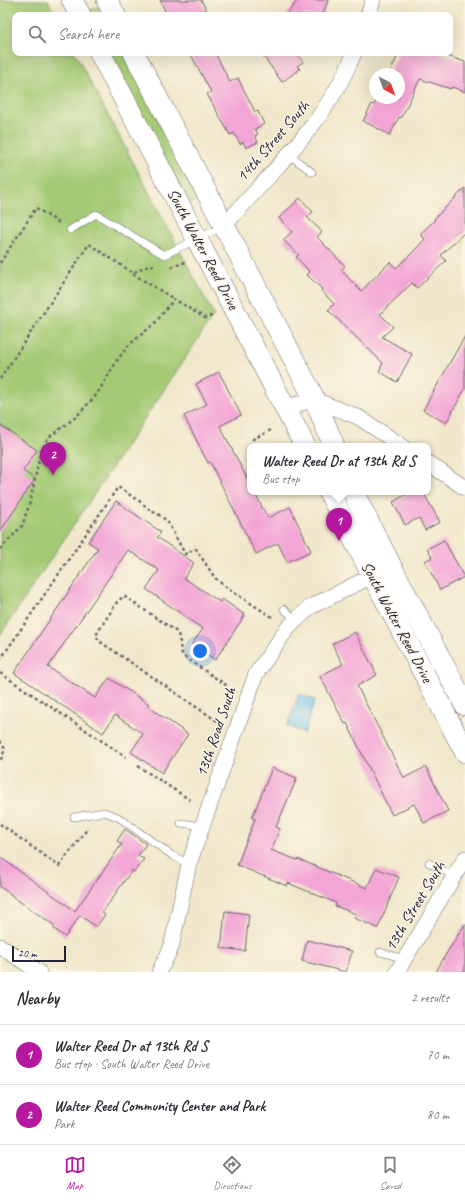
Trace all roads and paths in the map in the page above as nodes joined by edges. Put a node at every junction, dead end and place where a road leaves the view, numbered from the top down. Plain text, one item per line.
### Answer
1 (72, 0) edge
2 (107, 0) edge
3 (374, 0) edge
4 (78, 12) edge
5 (113, 12) edge
6 (369, 12) edge
7 (102, 56) edge
8 (136, 56) edge
9 (353, 56) edge
10 (288, 154) junction
11 (312, 172) dead end
12 (224, 226) junction
13 (70, 230) joint
14 (197, 239) junction
15 (186, 262) dead end
16 (0, 263) edge
17 (161, 266) dead end
18 (168, 268) dead end
19 (133, 273) junction
20 (174, 299) junction
21 (214, 315) dead end
22 (0, 379) edge
23 (316, 400) junction
24 (285, 407) junction
25 (273, 429) dead end
26 (252, 443) edge
27 (303, 443) edge
28 (333, 443) edge
29 (397, 443) edge
30 (431, 466) edge
31 (463, 482) edge
32 (331, 495) edge
33 (355, 495) edge
34 (0, 549) edge
35 (391, 566) junction
36 (373, 576) junction
37 (284, 609) dead end
38 (272, 617) dead end
39 (296, 620) junction
40 (0, 660) edge
41 (0, 673) edge
42 (229, 687) dead end
43 (465, 705) edge
44 (217, 721) dead end
45 (0, 741) edge
46 (465, 752) edge
47 (126, 757) dead end
48 (0, 762) edge
49 (138, 766) dead end
50 (190, 800) dead end
51 (100, 812) junction
52 (74, 816) dead end
53 (181, 823) dead end
54 (0, 824) edge
55 (202, 826) junction
56 (465, 858) edge
57 (428, 863) dead end
58 (189, 864) junction
59 (454, 876) junction
60 (0, 946) edge
61 (380, 952) dead end
62 (405, 958) junction
63 (39, 972) edge
64 (160, 972) edge
65 (397, 972) edge

1 - 4 main road
2 - 5 main road
3 - 6 street
7 - 14 main road, South Walter Reed Drive
8 - 12 main road, South Walter Reed Drive
9 - 10 street, 14th Street South
10 - 11 lane
10 - 12 street, 14th Street South
12 - 14 lane
12 - 23 main road, South Walter Reed Drive
13 - 14 lane
13 - 16 path
14 - 24 main road, South Walter Reed Drive
15 - 18 path
17 - 19 path
19 - 20 path
19 - 22 path
20 - 21 path
20 - 34 path
23 - 24 street
23 - 28 main road, South Walter Reed Drive
23 - 29 street
24 - 27 main road, South Walter Reed Drive
25 - 26 path
30 - 31 street
32 - 36 main road, South Walter Reed Drive
33 - 35 main road, South Walter Reed Drive
35 - 36 street, 13th Road South
35 - 43 main road, South Walter Reed Drive
36 - 39 street, 13th Road South
36 - 46 main road, South Walter Reed Drive
37 - 39 lane
38 - 40 path
39 - 55 street, 13th Road South
41 - 47 path
42 - 44 path
45 - 48 path
49 - 50 path
51 - 52 lane
51 - 54 path
51 - 58 lane
53 - 55 lane
55 - 58 street, 13th Road South
56 - 59 street, 13th Street South
57 - 59 lane
58 - 64 street, 13th Road South
59 - 62 street, 13th Street South
60 - 63 street
61 - 62 lane
62 - 65 street, 13th Street South

